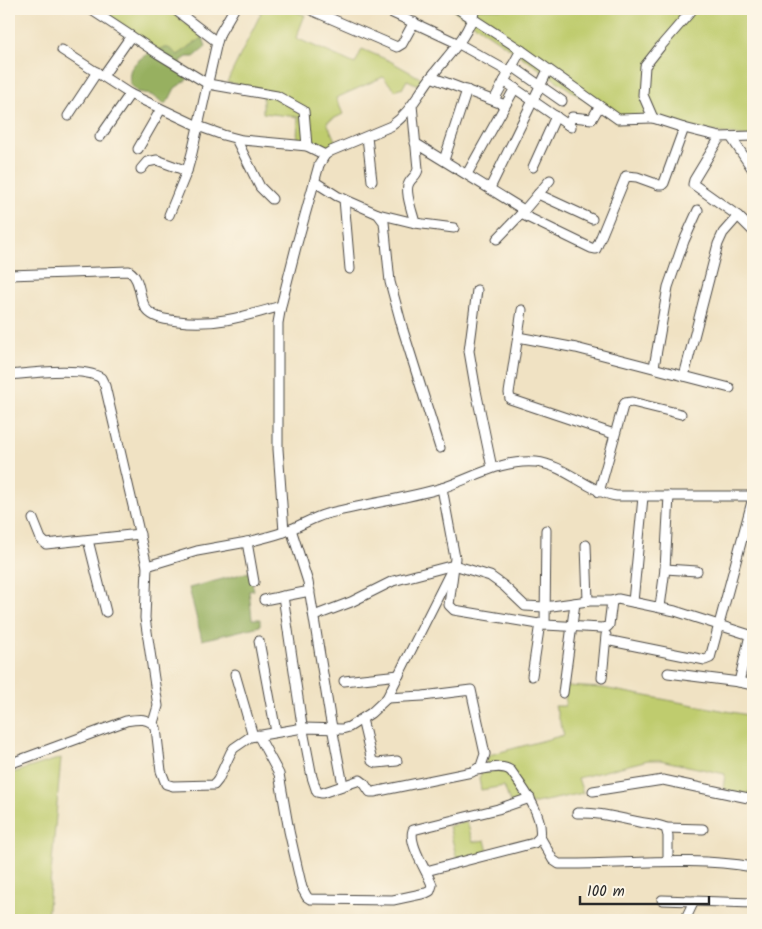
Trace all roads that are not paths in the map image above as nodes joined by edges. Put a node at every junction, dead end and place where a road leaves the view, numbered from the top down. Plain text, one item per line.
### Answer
1 (90, 9) edge
2 (174, 9) edge
3 (234, 9) edge
4 (384, 9) edge
5 (458, 9) edge
6 (475, 9) edge
7 (693, 9) edge
8 (311, 10) edge
9 (472, 18) junction
10 (414, 22) junction
11 (131, 36) junction
12 (217, 42) junction
13 (459, 44) junction
14 (62, 50) dead end
15 (521, 50) junction
16 (511, 69) junction
17 (548, 70) junction
18 (100, 74) junction
19 (431, 77) junction
20 (504, 81) junction
21 (208, 84) junction
22 (540, 86) junction
23 (515, 88) junction
24 (467, 90) junction
25 (130, 94) junction
26 (494, 100) junction
27 (533, 101) junction
28 (562, 101) dead end
29 (412, 105) junction
30 (505, 105) junction
31 (599, 107) junction
32 (161, 109) junction
33 (68, 116) dead end
34 (556, 116) junction
35 (652, 118) junction
36 (198, 126) junction
37 (684, 128) junction
38 (753, 136) edge
39 (367, 137) junction
40 (720, 137) junction
41 (731, 137) junction
42 (100, 138) dead end
43 (236, 139) junction
44 (415, 143) junction
45 (307, 146) junction
46 (138, 149) dead end
47 (325, 155) junction
48 (444, 160) junction
49 (533, 167) dead end
50 (141, 169) dead end
51 (753, 170) edge
52 (187, 171) junction
53 (467, 174) junction
54 (550, 180) dead end
55 (372, 181) dead end
56 (315, 182) junction
57 (490, 188) junction
58 (538, 194) junction
59 (272, 199) dead end
60 (344, 199) junction
61 (698, 210) dead end
62 (523, 212) junction
63 (378, 214) junction
64 (169, 215) dead end
65 (738, 216) junction
66 (592, 219) dead end
67 (415, 223) junction
68 (454, 228) dead end
69 (753, 231) edge
70 (497, 239) dead end
71 (350, 269) dead end
72 (9, 275) edge
73 (477, 290) dead end
74 (281, 306) junction
75 (522, 310) dead end
76 (518, 337) junction
77 (654, 367) junction
78 (9, 374) edge
79 (684, 376) junction
80 (730, 388) dead end
81 (681, 414) dead end
82 (614, 434) junction
83 (440, 448) dead end
84 (492, 468) junction
85 (442, 488) junction
86 (599, 492) junction
87 (669, 496) junction
88 (643, 497) junction
89 (753, 497) edge
90 (33, 519) dead end
91 (546, 530) dead end
92 (287, 531) junction
93 (140, 534) junction
94 (88, 540) junction
95 (248, 542) junction
96 (586, 545) dead end
97 (454, 565) junction
98 (146, 566) junction
99 (665, 569) junction
100 (697, 571) dead end
101 (254, 582) dead end
102 (310, 591) junction
103 (283, 596) junction
104 (264, 600) dead end
105 (588, 601) junction
106 (612, 601) junction
107 (633, 602) junction
108 (575, 603) junction
109 (545, 607) junction
110 (660, 607) junction
111 (106, 612) dead end
112 (314, 616) junction
113 (542, 624) junction
114 (718, 625) junction
115 (571, 626) junction
116 (608, 627) junction
117 (752, 635) edge
118 (606, 640) junction
119 (259, 641) dead end
120 (668, 673) dead end
121 (234, 674) dead end
122 (399, 675) junction
123 (532, 676) dead end
124 (602, 678) dead end
125 (344, 681) dead end
126 (739, 682) junction
127 (753, 685) edge
128 (563, 693) dead end
129 (387, 698) junction
130 (362, 719) junction
131 (153, 723) junction
132 (303, 728) junction
133 (333, 729) junction
134 (276, 732) junction
135 (256, 735) junction
136 (397, 761) dead end
137 (9, 764) edge
138 (477, 770) junction
139 (343, 785) junction
140 (593, 791) dead end
141 (530, 798) junction
142 (753, 799) edge
143 (577, 812) dead end
144 (666, 828) junction
145 (703, 829) dead end
146 (540, 837) junction
147 (668, 861) junction
148 (753, 867) edge
149 (426, 871) junction
150 (662, 900) dead end
151 (694, 901) junction
152 (753, 902) edge
153 (685, 920) edge

1 - 11 street
2 - 12 street
3 - 12 street
4 - 10 street
5 - 9 street
6 - 9 street
7 - 35 street
8 - 10 street
9 - 13 street
9 - 15 street
10 - 13 street
11 - 18 street
11 - 21 street
12 - 21 street
13 - 16 street
13 - 19 street
14 - 18 street
15 - 16 street
15 - 17 street
16 - 20 street
16 - 22 street
17 - 22 street
17 - 31 street
18 - 25 street
18 - 33 street
19 - 24 street
19 - 29 street
20 - 23 street
20 - 26 street
21 - 36 street
21 - 45 street
22 - 27 street
22 - 28 street
23 - 27 street
23 - 30 street
24 - 26 street
24 - 48 street
25 - 32 street
25 - 42 street
26 - 30 street
27 - 34 street
27 - 57 street
29 - 39 street
29 - 44 street
30 - 53 street
31 - 34 street
31 - 35 street
32 - 36 street
32 - 46 street
34 - 49 street
35 - 37 street
36 - 43 street
36 - 52 street
37 - 40 street
37 - 62 street
38 - 41 street
39 - 47 street
39 - 55 street
40 - 41 street
40 - 65 street
41 - 51 street
43 - 45 street
43 - 59 street
44 - 48 street
44 - 67 street
45 - 47 street
47 - 56 street
48 - 53 street
50 - 52 street
52 - 64 street
53 - 57 street
54 - 58 street
56 - 60 street
56 - 74 street
57 - 62 street
58 - 62 street
58 - 66 street
60 - 63 street
60 - 71 street
61 - 77 street
62 - 70 street
63 - 67 street
63 - 83 street
65 - 69 street
65 - 79 street
67 - 68 street
72 - 74 street
73 - 84 street
74 - 92 street
75 - 76 street
76 - 77 street
76 - 82 street
77 - 79 street
78 - 93 street
79 - 80 street
81 - 82 street
82 - 86 street
84 - 85 street
84 - 86 street
85 - 92 street
85 - 97 street
86 - 88 street
87 - 88 street
87 - 89 street
87 - 99 street
88 - 107 street
89 - 114 street
90 - 94 street
91 - 109 street
92 - 95 street
92 - 102 street
93 - 94 street
93 - 98 street
94 - 111 street
95 - 98 street
95 - 101 street
96 - 105 street
97 - 109 street
97 - 112 street
97 - 113 street
97 - 122 street
98 - 131 street
99 - 100 street
99 - 110 street
102 - 103 street
102 - 112 street
103 - 104 street
103 - 132 street
105 - 106 street
105 - 108 street
106 - 107 street
106 - 116 street
107 - 110 street
108 - 109 street
108 - 115 street
109 - 113 street
110 - 114 street
112 - 133 street
113 - 115 street
113 - 123 street
114 - 117 street
114 - 118 street
115 - 116 street
115 - 128 street
116 - 118 street
117 - 126 street
118 - 124 street
119 - 134 street
120 - 126 street
121 - 135 street
122 - 125 street
122 - 129 street
126 - 127 street
129 - 130 street
129 - 138 street
130 - 133 street
130 - 136 street
131 - 135 street
131 - 137 street
132 - 133 street
132 - 134 street
132 - 139 street
133 - 139 street
134 - 135 street
135 - 149 street
138 - 139 street
138 - 141 street
140 - 142 street
141 - 146 street
141 - 149 street
143 - 144 street
144 - 145 street
144 - 147 street
146 - 147 street
146 - 149 street
147 - 148 street
150 - 151 street
151 - 152 street
151 - 153 street

